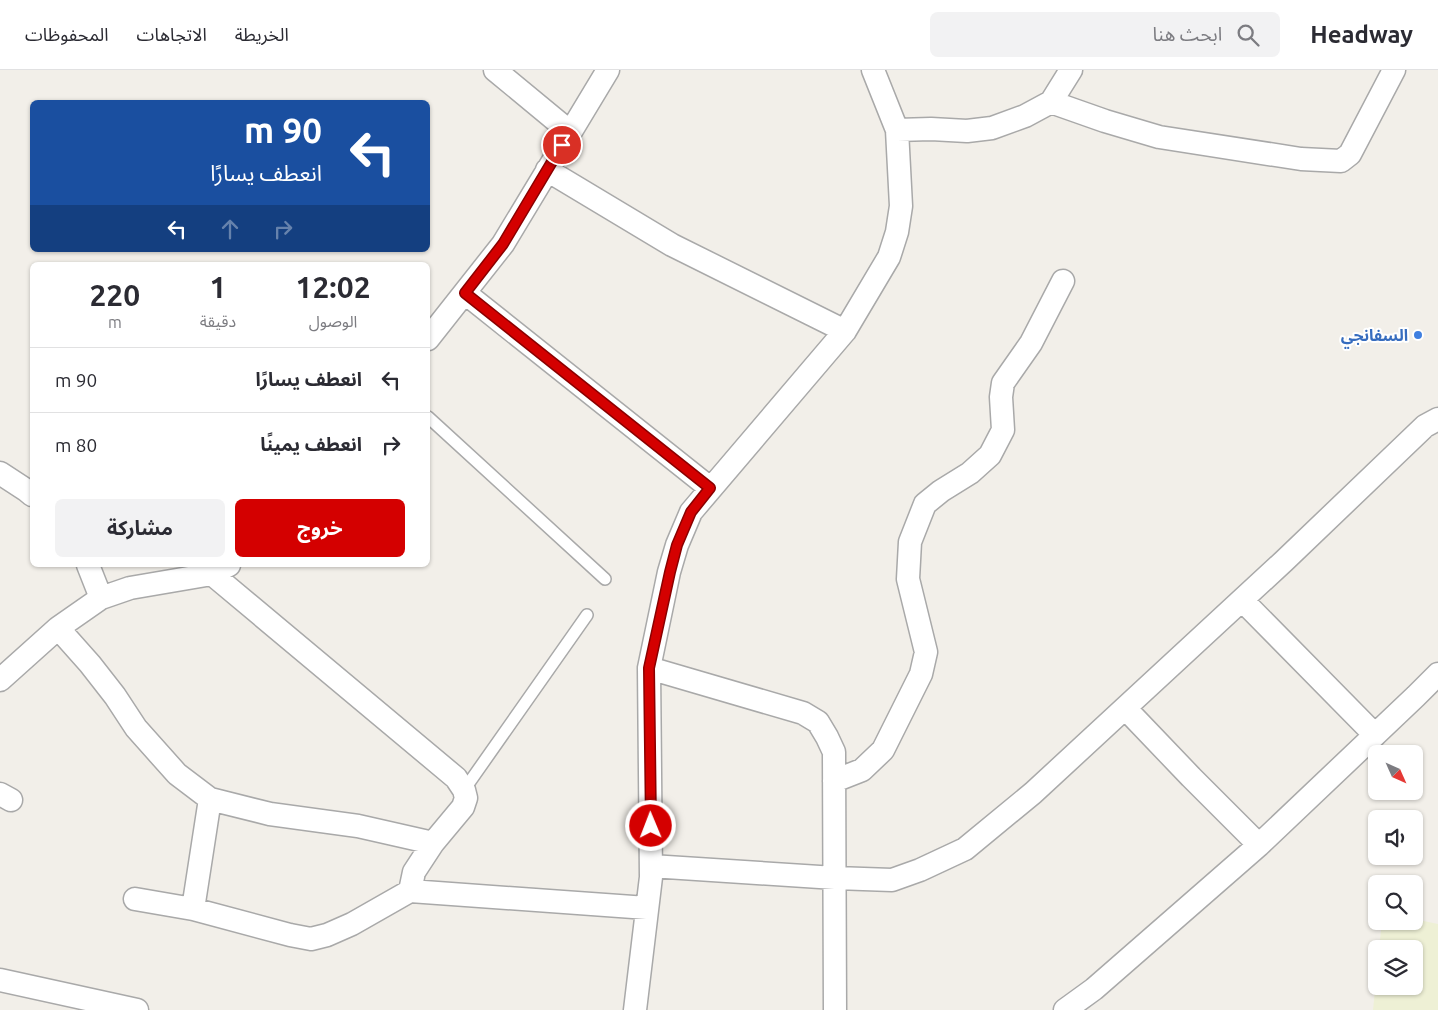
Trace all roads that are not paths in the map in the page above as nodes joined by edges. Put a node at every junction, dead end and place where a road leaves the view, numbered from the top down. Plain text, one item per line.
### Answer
1 (495, 70) edge
2 (608, 70) edge
3 (873, 70) edge
4 (1071, 70) edge
5 (1394, 70) edge
6 (1051, 102) junction
7 (897, 130) junction
8 (570, 132) junction
9 (547, 170) junction
10 (1063, 281) dead end
11 (465, 293) junction
12 (846, 331) junction
13 (430, 337) edge
14 (430, 419) edge
15 (1438, 419) edge
16 (0, 474) edge
17 (710, 488) junction
18 (30, 493) edge
19 (89, 567) edge
20 (220, 570) edge
21 (605, 579) dead end
22 (101, 598) junction
23 (1242, 600) junction
24 (587, 615) dead end
25 (58, 628) junction
26 (649, 668) junction
27 (1438, 674) edge
28 (0, 680) edge
29 (1125, 708) junction
30 (1375, 735) junction
31 (834, 781) junction
32 (464, 790) junction
33 (210, 799) junction
34 (433, 842) junction
35 (1259, 845) junction
36 (651, 866) junction
37 (835, 878) junction
38 (410, 891) junction
39 (136, 899) dead end
40 (647, 908) junction
41 (193, 909) junction
42 (0, 980) edge
43 (137, 1010) edge
44 (635, 1010) edge
45 (835, 1010) edge
46 (1065, 1010) edge

1 - 8 street
2 - 8 street
3 - 7 street
4 - 6 street
5 - 6 street
6 - 7 street
7 - 12 street
8 - 9 street
9 - 11 street
9 - 12 street
10 - 31 street
11 - 13 street
11 - 17 street
12 - 17 street
14 - 21 lane
15 - 23 street
16 - 18 street
17 - 26 street
19 - 22 street
20 - 22 street
20 - 32 street
22 - 25 street
23 - 29 street
23 - 30 street
24 - 32 lane
25 - 28 street
25 - 33 street
26 - 31 street
26 - 36 street
27 - 30 street
29 - 35 street
29 - 37 street
30 - 35 street
31 - 37 street
32 - 34 street
33 - 34 street
33 - 41 street
34 - 38 street
35 - 46 street
36 - 37 street
36 - 40 street
37 - 45 street
38 - 40 street
38 - 41 street
39 - 41 street
40 - 44 street
42 - 43 street

